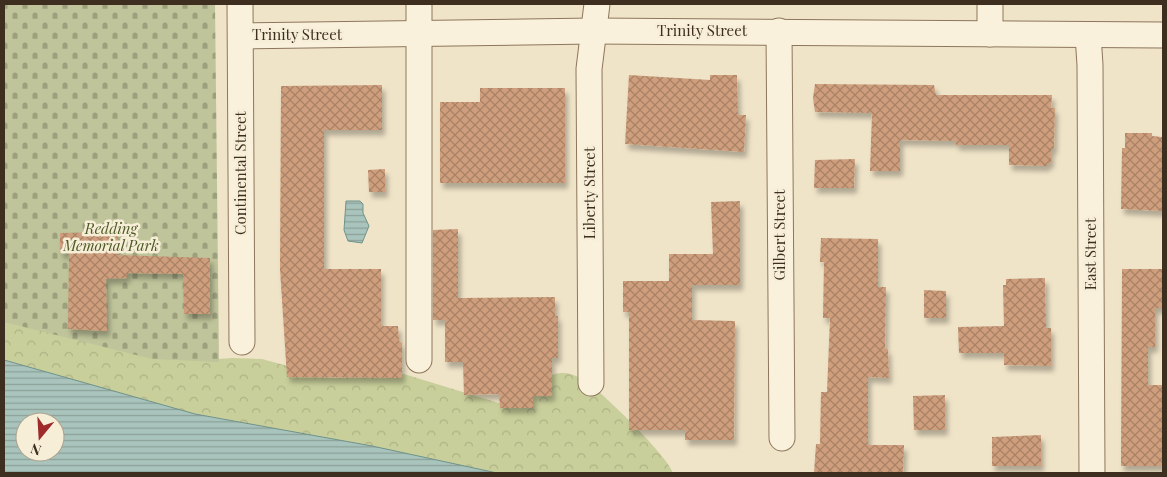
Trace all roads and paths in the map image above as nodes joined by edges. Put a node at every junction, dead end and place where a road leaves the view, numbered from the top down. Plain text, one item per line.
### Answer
1 (240, 4) edge
2 (419, 4) edge
3 (597, 4) edge
4 (990, 4) edge
5 (594, 31) junction
6 (779, 31) junction
7 (419, 34) junction
8 (990, 34) junction
9 (1088, 35) junction
10 (1163, 35) edge
11 (241, 36) junction
12 (242, 342) dead end
13 (419, 360) dead end
14 (591, 383) dead end
15 (782, 438) dead end
16 (1092, 473) edge

1 - 11 street, Continental Street
2 - 7 street
3 - 5 street, Liberty Street
4 - 8 street
5 - 6 street, Trinity Street
5 - 7 street, Trinity Street
5 - 14 street, Liberty Street
6 - 8 street, Trinity Street
6 - 15 street, Gilbert Street
7 - 11 street, Trinity Street
7 - 13 street
8 - 9 street, Trinity Street
9 - 10 street, Trinity Street
9 - 16 street, East Street
11 - 12 street, Continental Street

